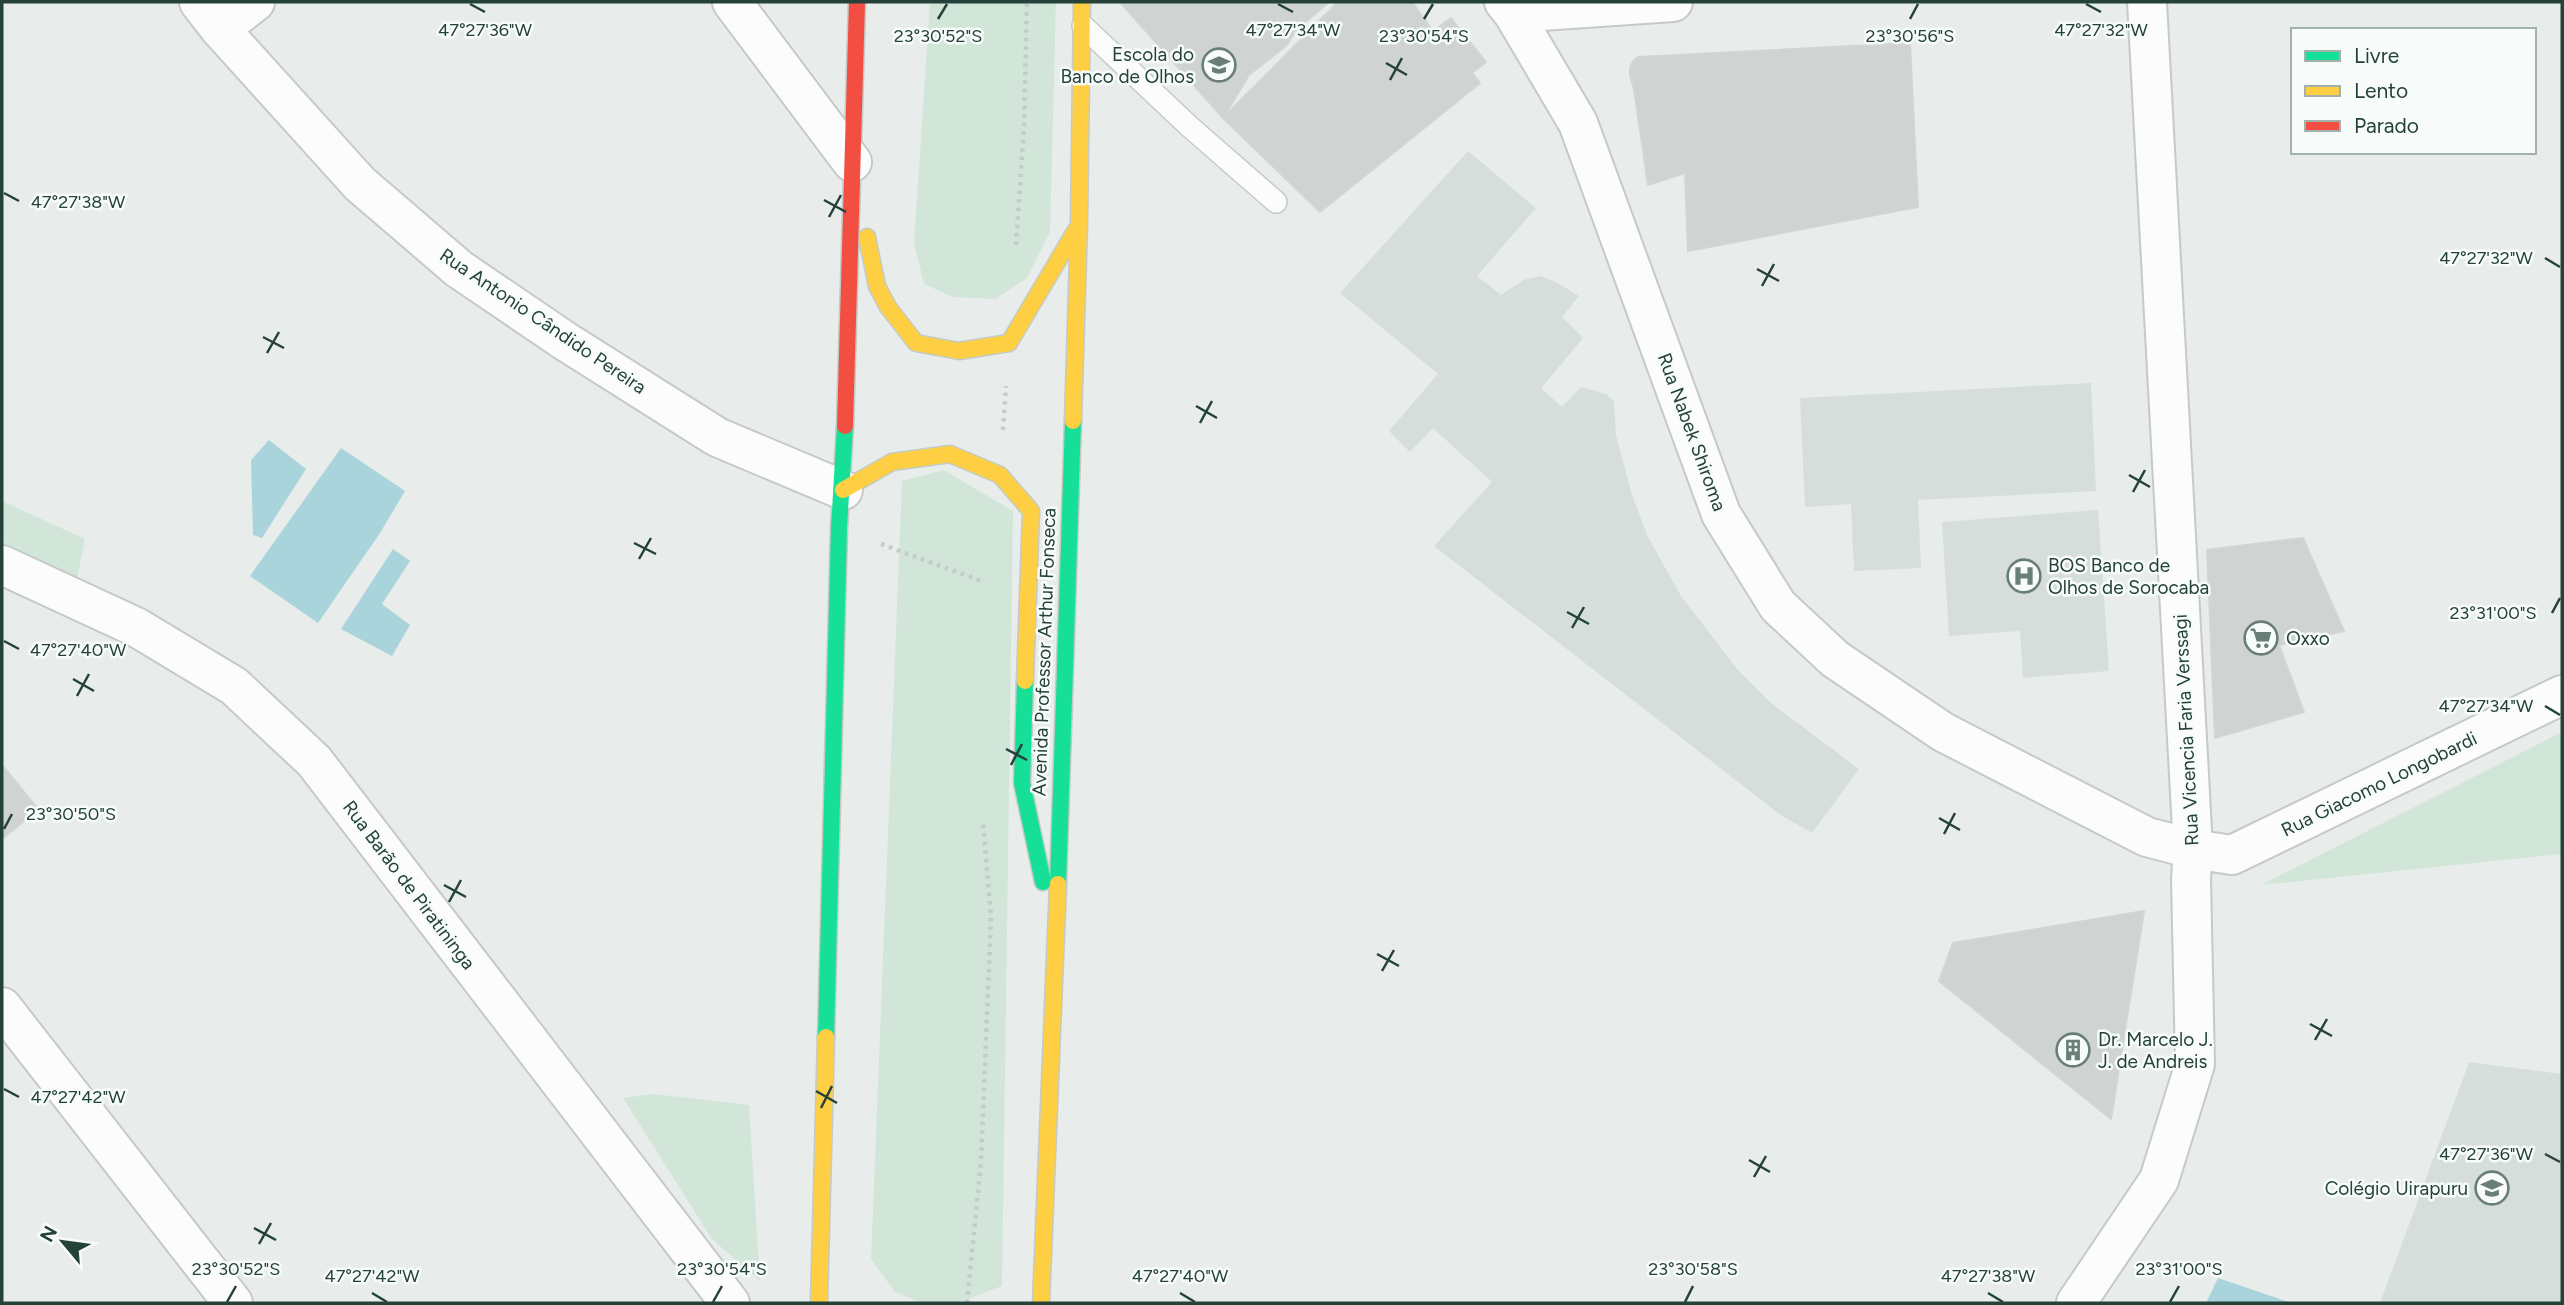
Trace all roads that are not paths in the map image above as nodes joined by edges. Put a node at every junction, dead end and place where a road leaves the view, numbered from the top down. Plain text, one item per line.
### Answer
1 (255, 2) edge
2 (732, 2) edge
3 (857, 2) edge
4 (1083, 2) edge
5 (1672, 2) edge
6 (2147, 2) edge
7 (1509, 7) edge
8 (209, 16) edge
9 (1083, 26) junction
10 (852, 162) junction
11 (1276, 202) dead end
12 (1079, 223) junction
13 (843, 490) junction
14 (2, 565) edge
15 (2562, 695) edge
16 (2193, 849) junction
17 (1056, 946) junction
18 (2, 1007) edge
19 (233, 1303) edge
20 (730, 1303) edge
21 (819, 1303) edge
22 (1041, 1303) edge
23 (2076, 1303) edge

1 - 8 street
2 - 10 street
3 - 10 street
4 - 9 street, Avenida Professor Arthur Fonseca
5 - 7 street
6 - 16 street, Rua Vicencia Faria Verssagi
7 - 16 street, Rua Nabek Shiroma
8 - 13 street, Rua Antonio Cândido Pereira
9 - 11 lane
9 - 12 street, Avenida Professor Arthur Fonseca
10 - 12 street
10 - 13 street
12 - 17 street, Avenida Professor Arthur Fonseca
13 - 17 street
13 - 21 street
14 - 20 street, Rua Barão de Piratininga
15 - 16 street, Rua Giacomo Longobardi
16 - 23 street, Rua Vicencia Faria Verssagi
17 - 22 street, Avenida Professor Arthur Fonseca
18 - 19 street

